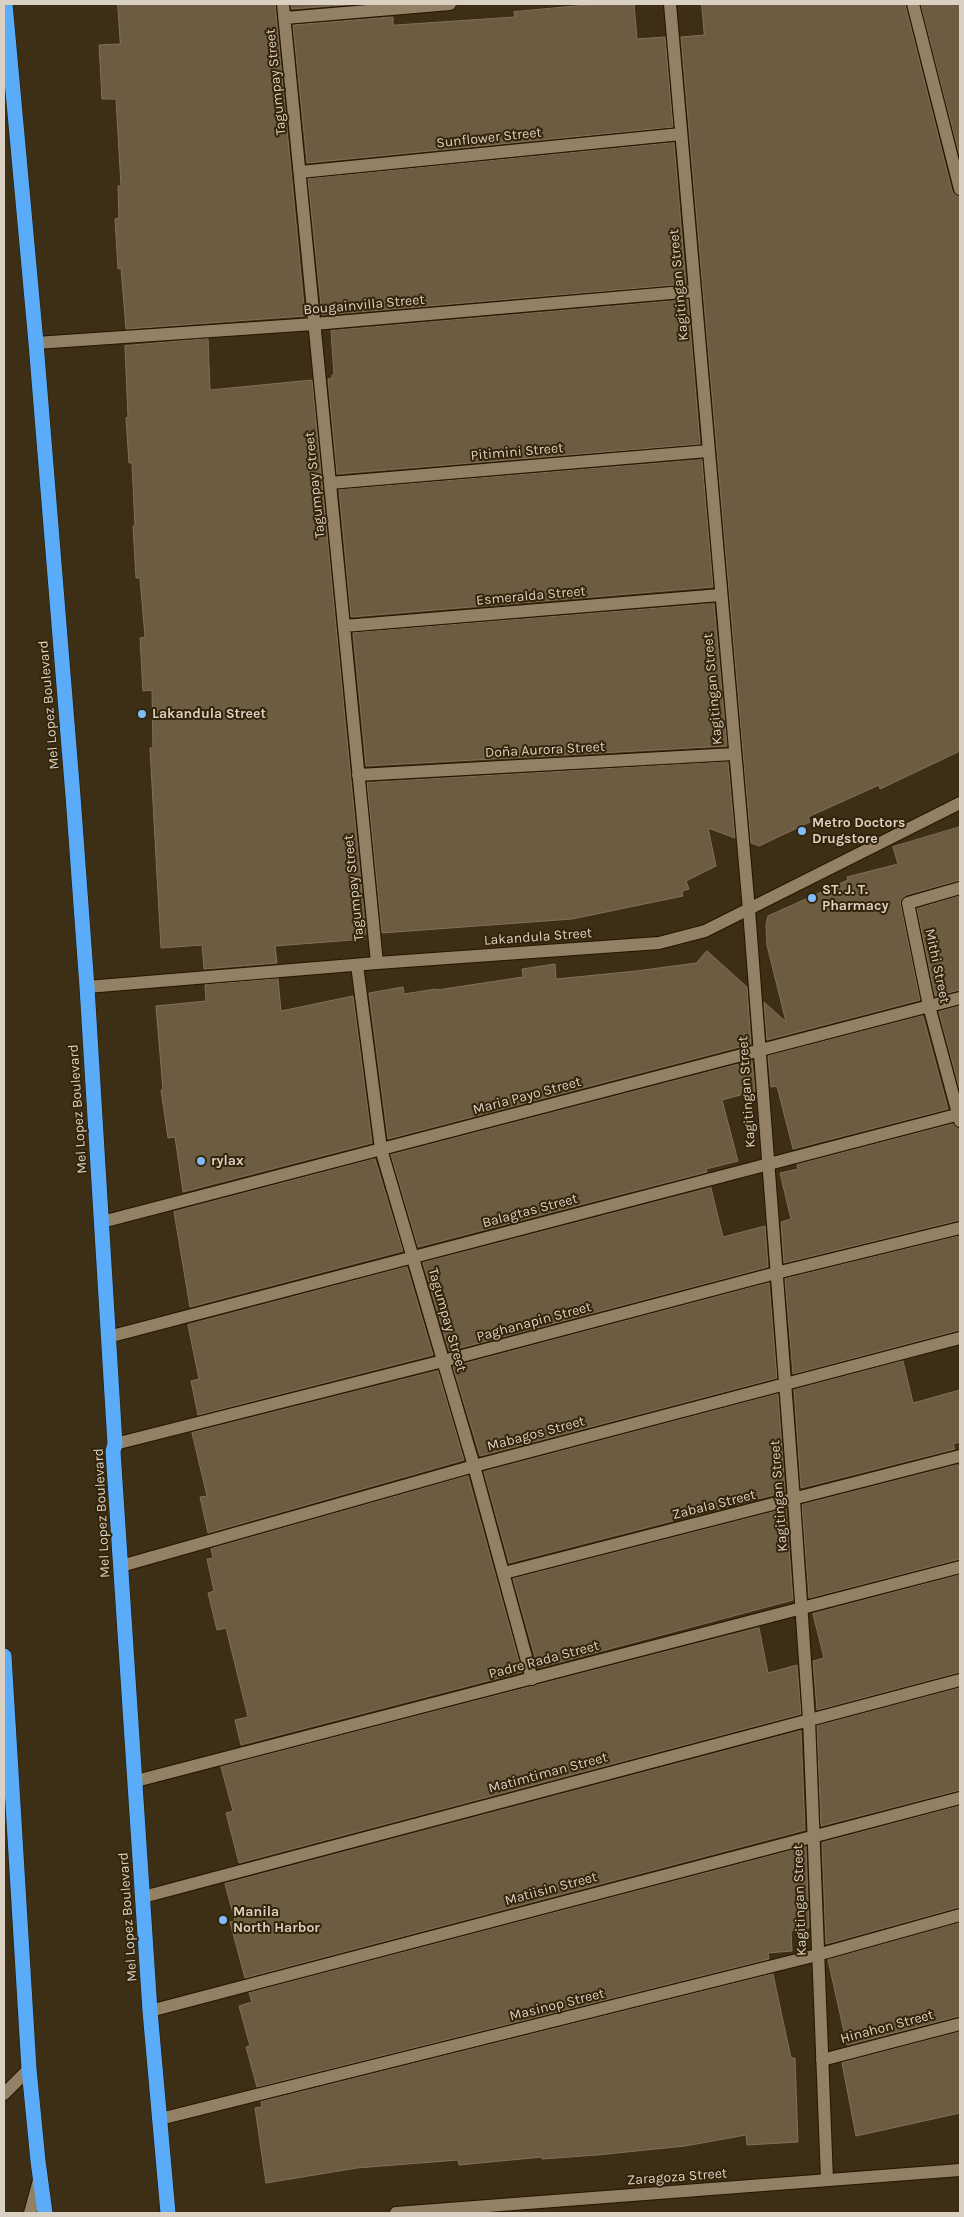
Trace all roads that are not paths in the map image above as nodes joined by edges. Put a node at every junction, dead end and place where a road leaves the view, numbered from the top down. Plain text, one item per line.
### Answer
1 (5, 4) edge
2 (283, 4) edge
3 (450, 4) edge
4 (670, 4) edge
5 (913, 4) edge
6 (284, 18) junction
7 (681, 134) junction
8 (300, 172) junction
9 (960, 189) edge
10 (694, 291) junction
11 (314, 324) junction
12 (36, 343) junction
13 (708, 451) junction
14 (330, 483) junction
15 (720, 595) junction
16 (344, 626) junction
17 (734, 754) junction
18 (358, 776) junction
19 (960, 803) edge
20 (960, 888) edge
21 (749, 910) junction
22 (377, 963) junction
23 (357, 965) junction
24 (87, 988) junction
25 (960, 998) edge
26 (929, 1006) junction
27 (758, 1050) junction
28 (960, 1116) edge
29 (381, 1149) junction
30 (767, 1164) junction
31 (102, 1222) junction
32 (960, 1228) edge
33 (413, 1257) junction
34 (776, 1273) junction
35 (108, 1337) junction
36 (960, 1338) edge
37 (443, 1361) junction
38 (785, 1386) junction
39 (115, 1444) junction
40 (960, 1456) edge
41 (474, 1466) junction
42 (794, 1500) junction
43 (122, 1566) junction
44 (960, 1567) edge
45 (504, 1573) junction
46 (802, 1607) junction
47 (4, 1656) edge
48 (532, 1678) junction
49 (960, 1680) edge
50 (809, 1719) junction
51 (136, 1780) junction
52 (960, 1798) edge
53 (813, 1836) junction
54 (143, 1897) junction
55 (960, 1914) edge
56 (817, 1955) junction
57 (150, 2011) junction
58 (960, 2024) edge
59 (822, 2060) junction
60 (29, 2068) junction
61 (4, 2094) edge
62 (160, 2119) junction
63 (960, 2170) edge
64 (41, 2175) junction
65 (827, 2180) junction
66 (30, 2213) edge
67 (45, 2213) edge
68 (168, 2213) edge
69 (396, 2213) edge

1 - 12 highway, Mel Lopez Boulevard
2 - 6 street, Tagumpay Street
3 - 6 street
4 - 7 street, Kagitingan Street
5 - 9 street
6 - 8 street, Tagumpay Street
7 - 8 street, Sunflower Street
7 - 10 street, Kagitingan Street
8 - 11 street, Tagumpay Street
10 - 11 street, Bougainvilla Street
10 - 13 street, Kagitingan Street
11 - 12 street, Bougainvilla Street
11 - 14 street, Tagumpay Street
12 - 24 highway, Mel Lopez Boulevard
13 - 14 street, Pitimini Street
13 - 15 street, Kagitingan Street
14 - 16 street, Tagumpay Street
15 - 16 street, Esmeralda Street
15 - 17 street, Kagitingan Street
16 - 18 street, Tagumpay Street
17 - 18 street, Doña Aurora Street
17 - 21 street, Kagitingan Street
18 - 22 street, Tagumpay Street
19 - 21 street, Lakandula Street
20 - 26 street, Mithi Street
21 - 22 street, Lakandula Street
21 - 27 street, Kagitingan Street
22 - 23 street, Lakandula Street
23 - 24 street, Lakandula Street
23 - 29 street, Tagumpay Street
24 - 31 highway, Mel Lopez Boulevard
25 - 26 street, Maria Payo Street
26 - 27 street, Maria Payo Street
26 - 28 street, Mithi Street
27 - 29 street, Maria Payo Street
27 - 30 street, Kagitingan Street
28 - 30 street, Balagtas Street
29 - 31 street, Maria Payo Street
29 - 33 street, Tagumpay Street
30 - 33 street, Balagtas Street
30 - 34 street, Kagitingan Street
31 - 35 highway, Mel Lopez Boulevard
32 - 34 street, Paghanapin Street
33 - 35 street, Balagtas Street
33 - 37 street, Tagumpay Street
34 - 37 street, Paghanapin Street
34 - 38 street, Kagitingan Street
35 - 39 highway, Mel Lopez Boulevard
36 - 38 street, Mabagos Street
37 - 39 street, Paghanapin Street
37 - 41 street, Tagumpay Street
38 - 41 street, Mabagos Street
38 - 42 street, Kagitingan Street
39 - 43 highway, Mel Lopez Boulevard
40 - 42 street, Zabala Street
41 - 43 street, Mabagos Street
41 - 45 street, Tagumpay Street
42 - 45 street, Zabala Street
42 - 46 street, Kagitingan Street
43 - 51 highway, Mel Lopez Boulevard
44 - 46 street, Padre Rada Street
45 - 48 street, Tagumpay Street
46 - 48 street, Padre Rada Street
46 - 50 street, Kagitingan Street
47 - 60 highway
48 - 51 street, Padre Rada Street
49 - 50 street, Matimtiman Street
50 - 53 street, Kagitingan Street
50 - 54 street, Matimtiman Street
51 - 54 highway, Mel Lopez Boulevard
52 - 53 street, Matiisin Street
53 - 56 street, Kagitingan Street
53 - 57 street, Matiisin Street
54 - 57 highway, Mel Lopez Boulevard
55 - 56 street, Masinop Street
56 - 59 street, Kagitingan Street
56 - 62 street, Masinop Street
57 - 62 highway, Mel Lopez Boulevard
58 - 59 street, Hinahon Street
59 - 65 street, Kagitingan Street
60 - 61 street
60 - 64 highway
62 - 68 highway, Mel Lopez Boulevard
63 - 65 street, Zaragoza Street
64 - 66 street
64 - 67 highway
65 - 69 street, Zaragoza Street

